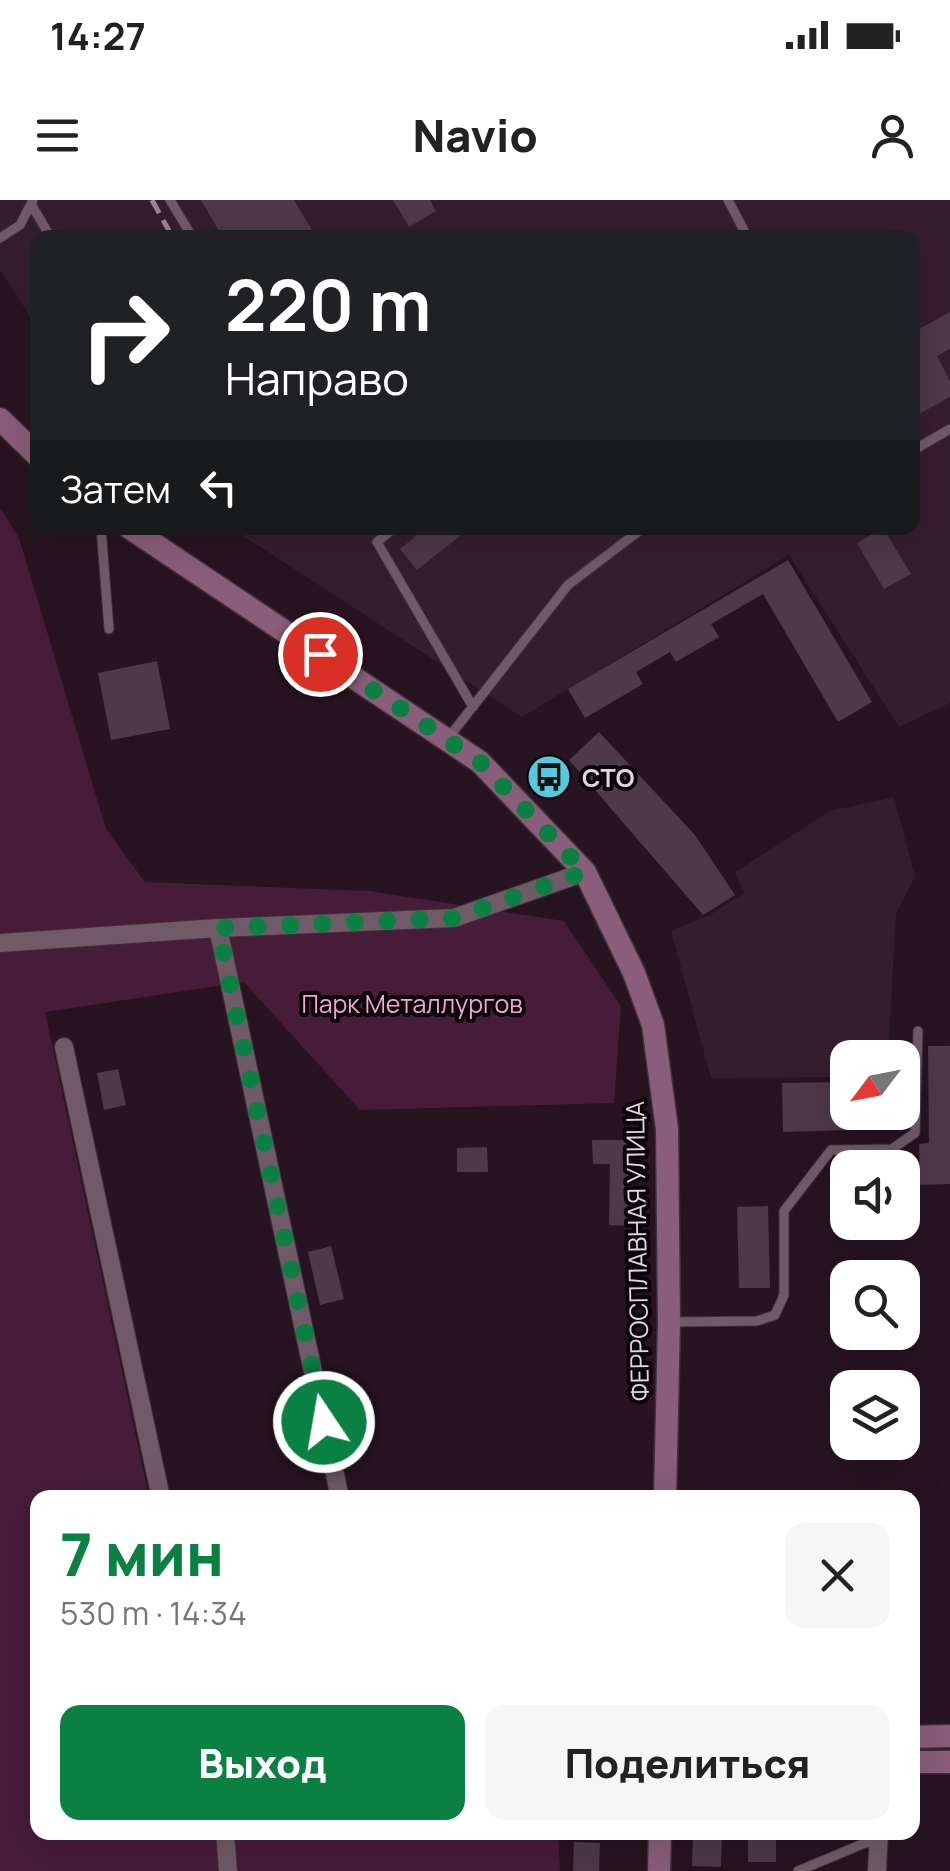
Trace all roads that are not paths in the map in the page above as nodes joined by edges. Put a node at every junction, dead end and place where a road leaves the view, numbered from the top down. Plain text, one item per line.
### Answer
1 (170, 200) edge
2 (728, 200) edge
3 (32, 202) edge
4 (46, 230) edge
5 (188, 230) edge
6 (744, 230) edge
7 (0, 238) edge
8 (0, 420) edge
9 (950, 429) edge
10 (920, 446) edge
11 (30, 448) edge
12 (102, 535) edge
13 (141, 535) edge
14 (386, 535) edge
15 (634, 535) edge
16 (109, 629) dead end
17 (473, 706) junction
18 (447, 739) junction
19 (585, 872) junction
20 (218, 928) junction
21 (0, 943) edge
22 (918, 1031) dead end
23 (64, 1048) dead end
24 (669, 1322) junction
25 (159, 1490) edge
26 (338, 1490) edge
27 (665, 1490) edge
28 (950, 1736) edge
29 (920, 1737) edge
30 (920, 1762) edge
31 (950, 1762) edge
32 (226, 1840) edge
33 (660, 1840) edge
34 (873, 1840) edge
35 (879, 1840) edge
36 (228, 1871) edge
37 (659, 1871) edge
38 (798, 1871) edge
39 (877, 1871) edge

1 - 5 lane
2 - 6 lane
3 - 4 lane
3 - 7 lane
8 - 11 main road
9 - 10 lane
12 - 16 lane
13 - 18 main road, ФЕРРОСПЛАВНАЯ УЛИЦА
14 - 17 lane
15 - 17 lane
17 - 18 lane
18 - 19 main road, ФЕРРОСПЛАВНАЯ УЛИЦА
19 - 20 street
19 - 24 main road, ФЕРРОСПЛАВНАЯ УЛИЦА
20 - 21 street
20 - 26 street
22 - 24 lane
23 - 25 street
24 - 27 main road, ФЕРРОСПЛАВНАЯ УЛИЦА
28 - 29 main road
30 - 31 main road
32 - 36 street
33 - 37 main road
34 - 38 lane
35 - 39 street

